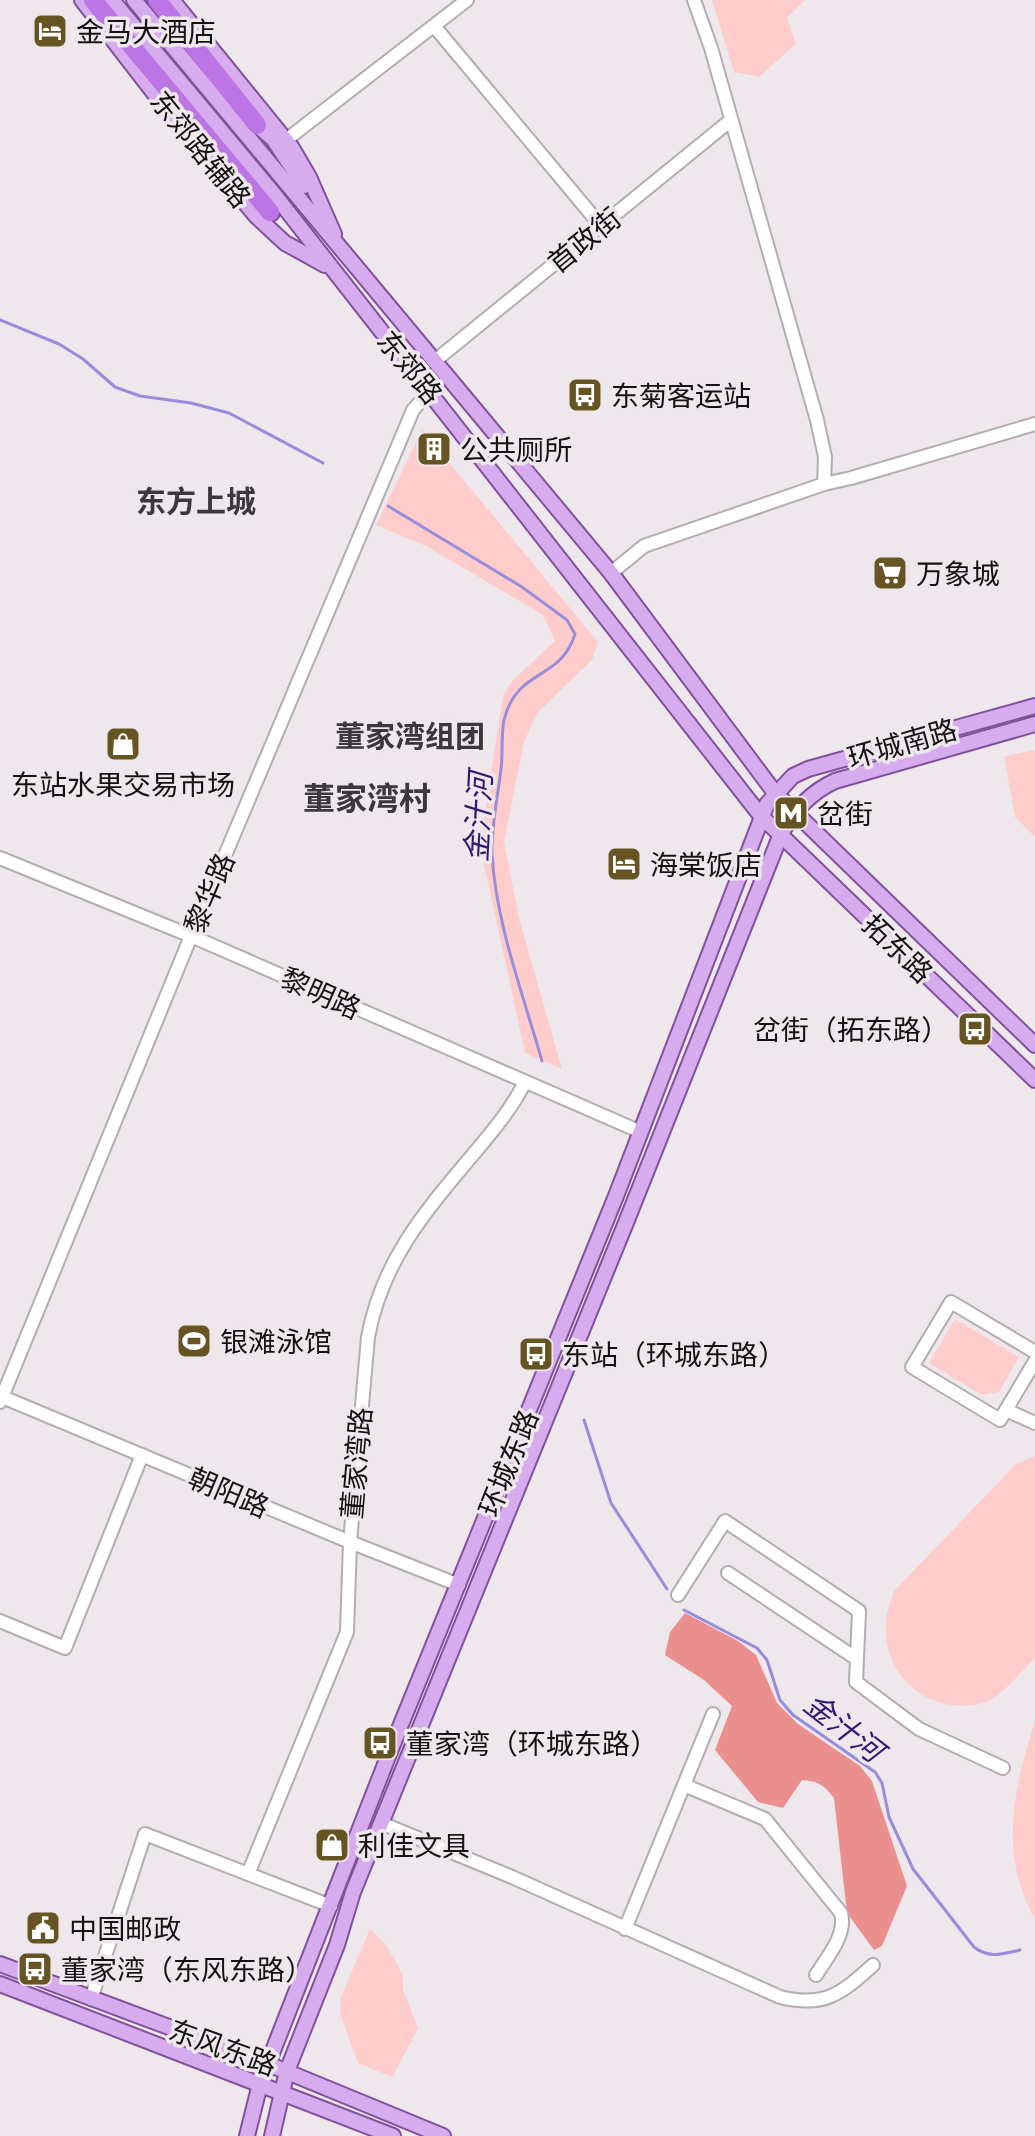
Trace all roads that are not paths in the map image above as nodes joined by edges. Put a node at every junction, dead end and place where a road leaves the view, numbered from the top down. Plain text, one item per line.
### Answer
1 (82, 0) edge
2 (93, 0) edge
3 (112, 0) edge
4 (134, 0) edge
5 (157, 0) edge
6 (172, 0) edge
7 (467, 0) edge
8 (694, 0) edge
9 (434, 26) junction
10 (731, 120) junction
11 (257, 125) joint
12 (286, 140) junction
13 (270, 212) joint
14 (601, 226) junction
15 (354, 264) junction
16 (339, 278) junction
17 (436, 360) junction
18 (430, 391) junction
19 (1035, 424) edge
20 (824, 484) junction
21 (611, 573) junction
22 (1035, 706) edge
23 (1035, 724) edge
24 (775, 793) junction
25 (795, 813) junction
26 (761, 816) junction
27 (781, 834) junction
28 (0, 858) edge
29 (191, 936) junction
30 (1035, 1045) edge
31 (1035, 1080) edge
32 (525, 1082) junction
33 (641, 1132) junction
34 (1035, 1352) edge
35 (1035, 1361) edge
36 (1, 1398) edge
37 (1006, 1410) junction
38 (1035, 1423) edge
39 (142, 1455) junction
40 (350, 1542) junction
41 (728, 1573) dead end
42 (459, 1585) junction
43 (678, 1595) dead end
44 (0, 1621) edge
45 (857, 1659) junction
46 (713, 1714) dead end
47 (1003, 1768) dead end
48 (684, 1785) junction
49 (381, 1823) junction
50 (248, 1874) junction
51 (331, 1906) junction
52 (625, 1929) junction
53 (0, 1964) edge
54 (873, 1965) dead end
55 (816, 1975) dead end
56 (0, 1984) edge
57 (91, 1999) junction
58 (268, 2064) junction
59 (287, 2071) junction
60 (260, 2084) junction
61 (281, 2093) junction
62 (247, 2136) edge
63 (272, 2136) edge
64 (393, 2136) edge
65 (443, 2136) edge

1 - 16 main road, 东郊路辅路
2 - 13 highway
3 - 16 main road, 东郊路
4 - 15 main road, 东郊路
5 - 11 highway
6 - 12 main road
7 - 9 street
8 - 10 street
9 - 12 street
9 - 14 street
10 - 14 street, 首政街
10 - 20 street
11 - 15 main road
12 - 15 main road
13 - 16 main road
14 - 17 street, 首政街
15 - 17 main road, 东郊路
16 - 18 main road, 东郊路
17 - 21 main road, 东郊路
18 - 26 main road, 东郊路
18 - 29 street, 黎华路
19 - 20 street
20 - 21 street
21 - 24 main road, 东郊路
22 - 24 main road, 环城南路
23 - 25 main road, 环城南路
24 - 25 main road, 拓东路
24 - 26 main road, 环城东路
25 - 27 main road, 环城东路
25 - 30 main road, 拓东路
26 - 27 main road, 拓东路
26 - 33 main road, 环城东路
27 - 31 main road, 拓东路
27 - 49 main road, 环城东路
28 - 29 street, 黎明路
29 - 32 street, 黎明路
29 - 36 street, 黎华路
32 - 33 street, 黎明路
32 - 40 street, 董家湾路
33 - 42 main road, 环城东路
34 - 37 street
35 - 37 street
36 - 39 street, 朝阳路
37 - 38 street
39 - 40 street, 朝阳路
39 - 44 street
40 - 42 street, 朝阳路
40 - 50 street, 董家湾路
41 - 45 street
42 - 51 main road, 环城东路
43 - 45 street
45 - 47 street
46 - 48 street
48 - 52 street
48 - 55 street
49 - 52 street
49 - 59 main road, 环城东路
50 - 51 street
50 - 57 street
51 - 58 main road, 环城东路
52 - 54 street
53 - 57 main road, 东风东路
56 - 60 main road, 东风东路
57 - 58 main road, 东风东路
58 - 59 main road, 东风东路
58 - 60 main road, 环城东路
59 - 61 main road, 环城东路
59 - 65 main road, 东风东路
60 - 61 main road, 东风东路
60 - 62 main road, 环城东路
61 - 63 main road, 环城东路
61 - 64 main road, 东风东路

